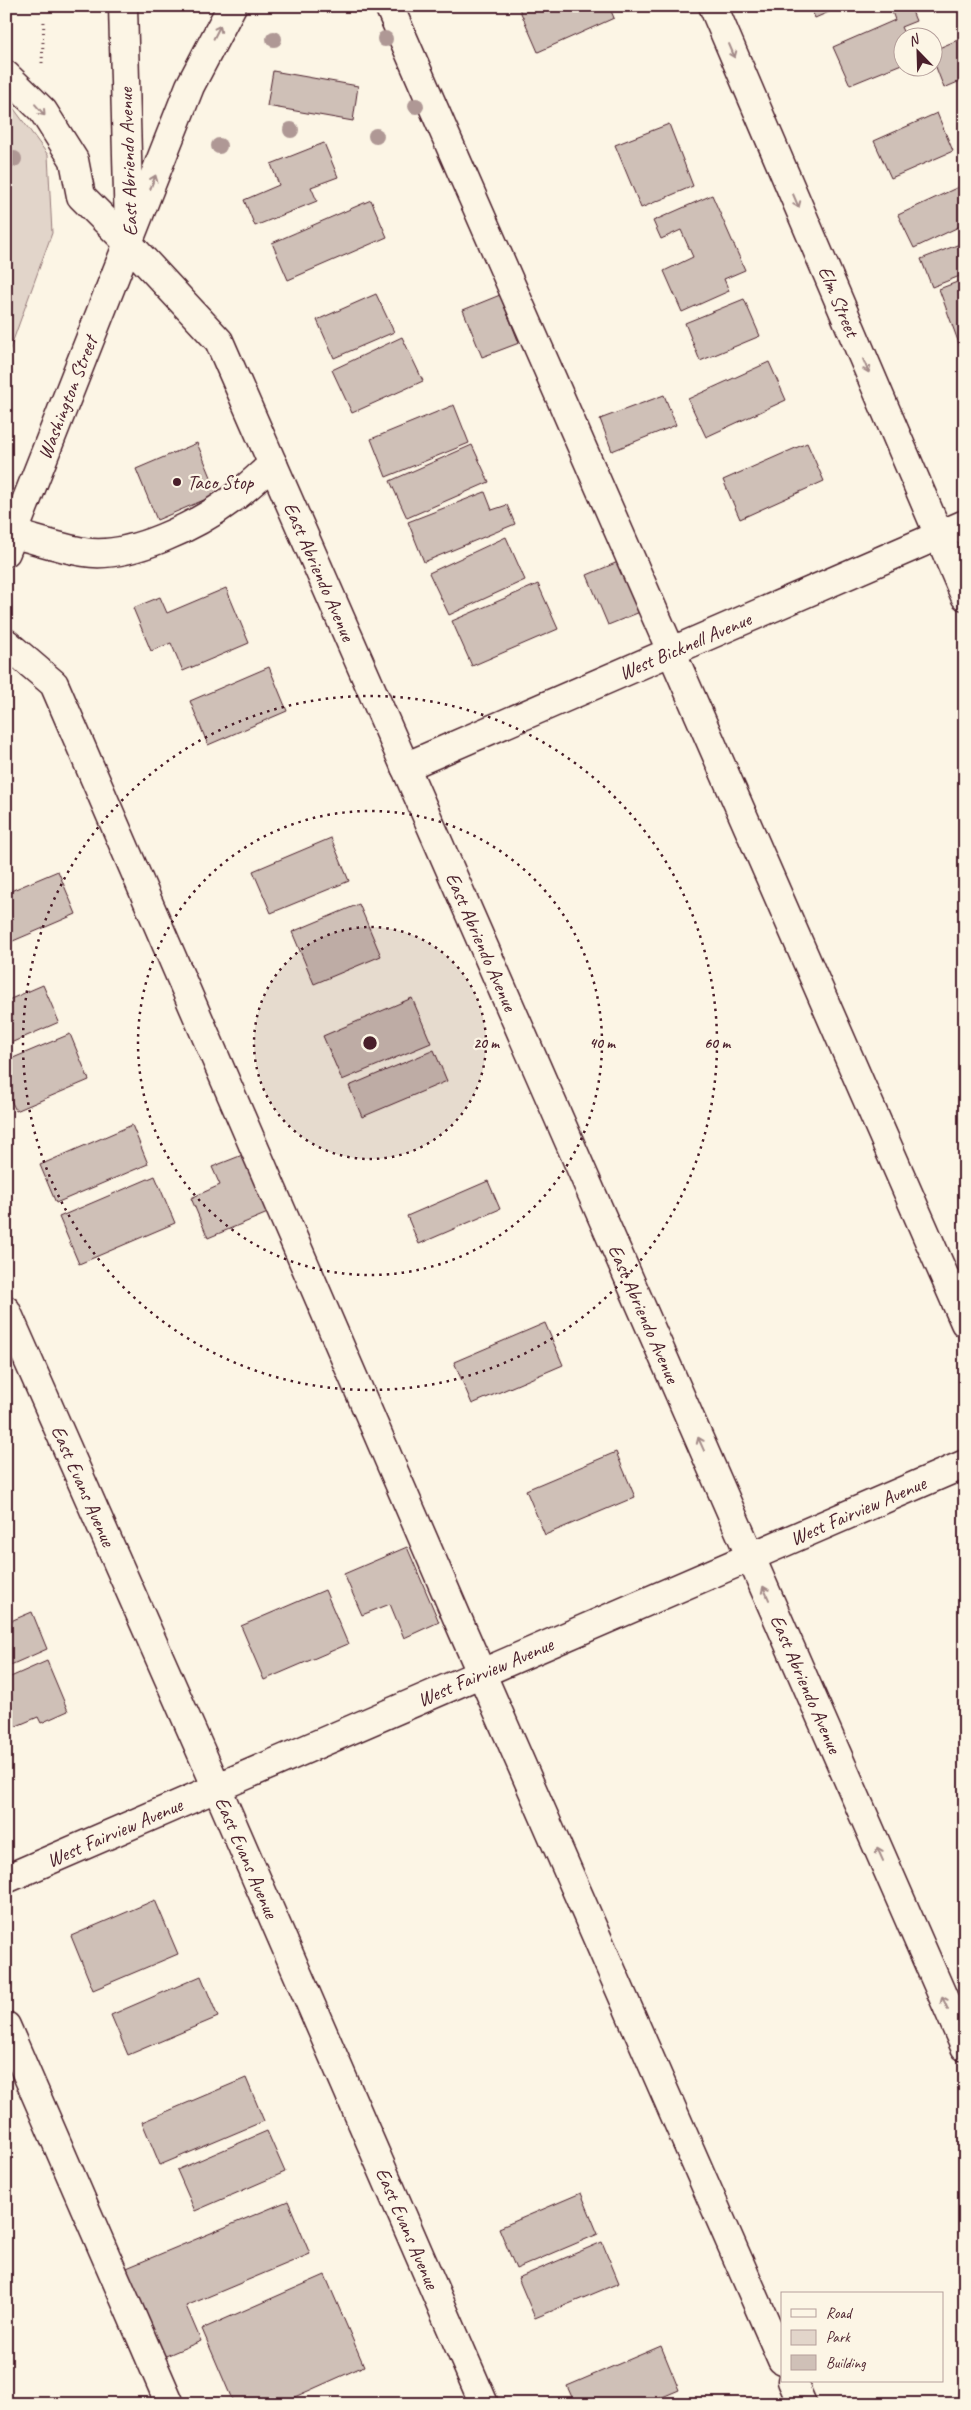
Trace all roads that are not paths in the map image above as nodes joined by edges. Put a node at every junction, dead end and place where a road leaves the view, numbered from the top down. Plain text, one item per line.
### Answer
1 (122, 6) edge
2 (232, 6) edge
3 (389, 6) edge
4 (713, 6) edge
5 (6, 75) edge
6 (129, 244) junction
7 (272, 464) junction
8 (965, 524) edge
9 (938, 535) junction
10 (10, 543) edge
11 (965, 596) edge
12 (6, 643) edge
13 (671, 652) junction
14 (405, 768) junction
15 (6, 1310) edge
16 (965, 1323) edge
17 (965, 1464) edge
18 (751, 1557) junction
19 (481, 1673) junction
20 (217, 1788) junction
21 (6, 1879) edge
22 (6, 2026) edge
23 (965, 2048) edge
24 (781, 2358) edge
25 (792, 2382) edge
26 (170, 2404) edge
27 (484, 2404) edge
28 (802, 2404) edge

1 - 6 street, East Abriendo Avenue
6 -> 2 street, Washington Street
3 - 13 street
4 -> 9 street, Elm Street
5 -> 6 street
6 - 7 street, East Abriendo Avenue
6 - 10 street, Washington Street
7 - 10 street
7 - 14 street, East Abriendo Avenue
8 - 9 street, West Bicknell Avenue
9 - 11 street, Elm Street
9 - 13 street, West Bicknell Avenue
12 - 19 street
13 - 14 street, West Bicknell Avenue
13 - 16 street
18 -> 14 street, East Abriendo Avenue
15 - 20 street, East Evans Avenue
17 - 18 street, West Fairview Avenue
18 - 19 street, West Fairview Avenue
23 -> 18 street, East Abriendo Avenue
19 - 20 street, West Fairview Avenue
19 - 24 street
20 - 21 street, West Fairview Avenue
20 - 27 street, East Evans Avenue
22 - 26 street
25 - 28 street

